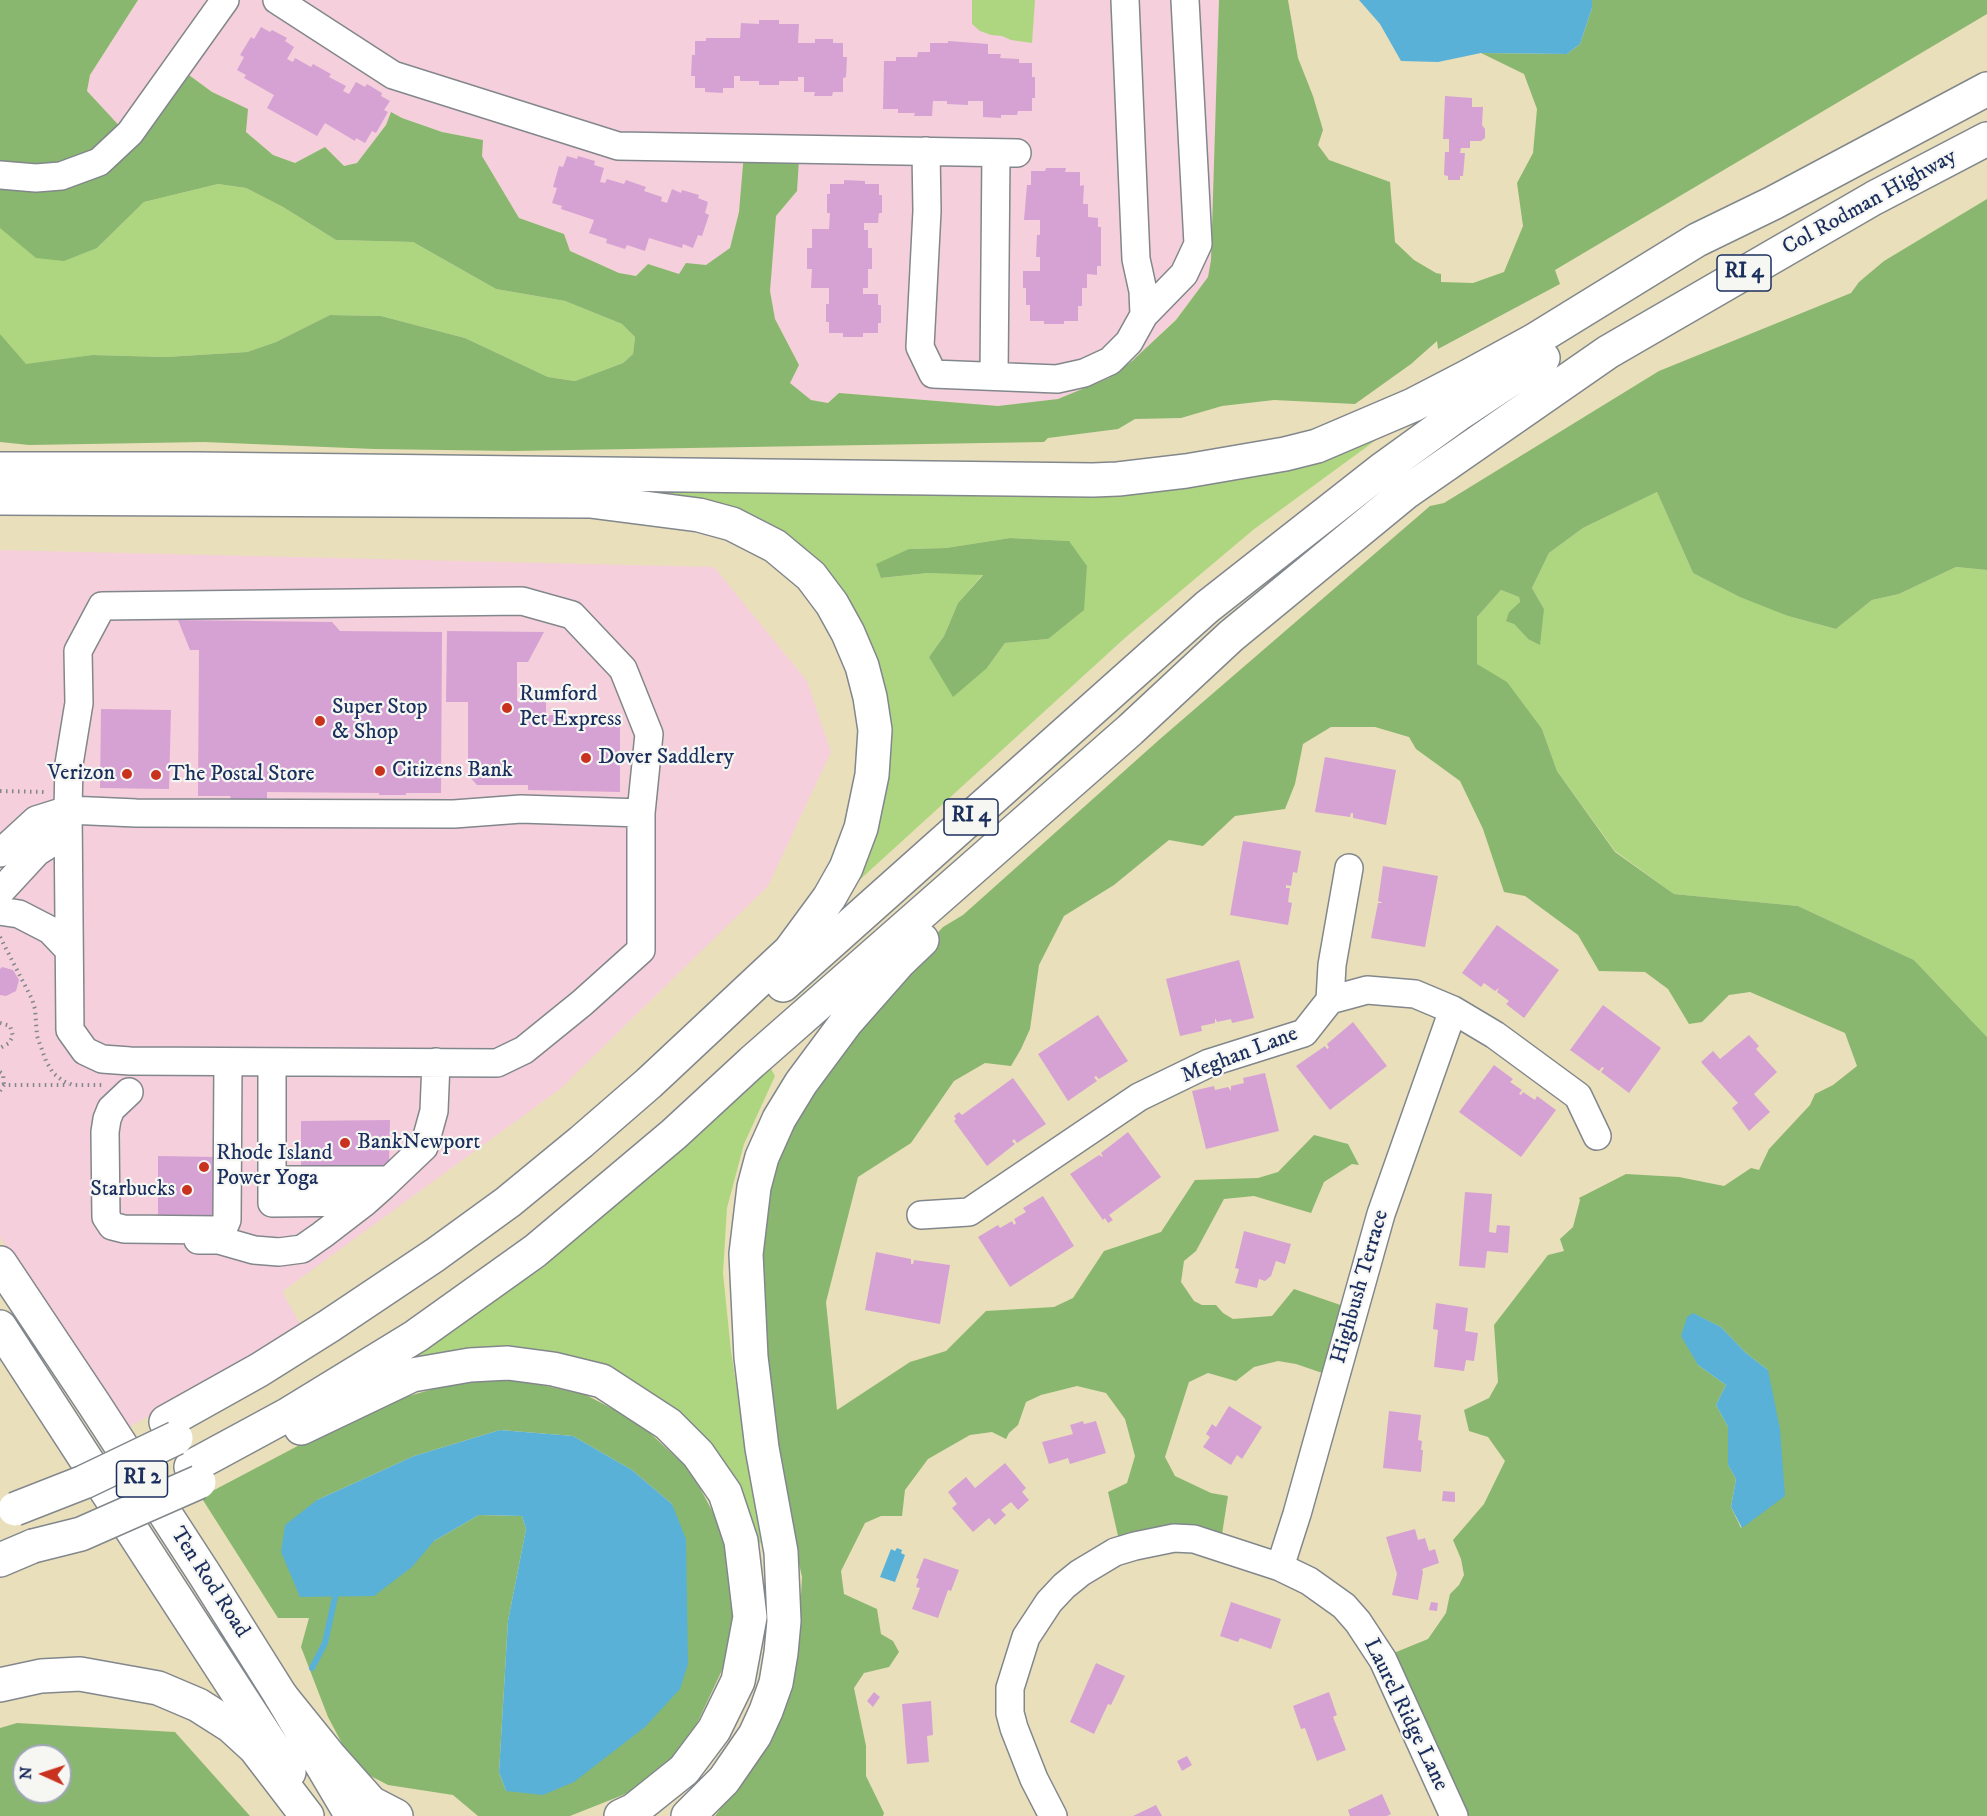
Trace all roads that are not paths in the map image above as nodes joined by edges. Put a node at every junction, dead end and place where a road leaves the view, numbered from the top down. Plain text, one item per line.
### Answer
1 (225, 0) edge
2 (277, 0) edge
3 (1125, 0) edge
4 (1185, 0) edge
5 (1987, 89) edge
6 (1987, 139) edge
7 (926, 152) junction
8 (0, 175) edge
9 (1773, 203) junction
10 (1144, 315) junction
11 (994, 376) junction
12 (0, 469) edge
13 (0, 498) edge
14 (1131, 730) junction
15 (68, 812) junction
16 (640, 813) junction
17 (0, 853) edge
18 (1348, 868) dead end
19 (0, 892) edge
20 (0, 911) edge
21 (68, 949) junction
22 (1330, 1000) junction
23 (1453, 1010) junction
24 (130, 1061) junction
25 (435, 1062) junction
26 (228, 1063) junction
27 (273, 1063) junction
28 (119, 1089) junction
29 (128, 1120) dead end
30 (1597, 1136) dead end
31 (272, 1180) junction
32 (389, 1180) junction
33 (364, 1202) junction
34 (921, 1215) dead end
35 (112, 1226) junction
36 (0, 1263) edge
37 (0, 1327) edge
38 (171, 1430) junction
39 (195, 1475) junction
40 (8, 1513) edge
41 (0, 1560) edge
42 (1280, 1567) junction
43 (0, 1684) edge
44 (281, 1696) junction
45 (314, 1815) edge
46 (352, 1816) edge
47 (396, 1816) edge
48 (621, 1816) edge
49 (688, 1816) edge
50 (1053, 1816) edge
51 (1454, 1816) edge

1 - 8 street
2 - 7 street
3 - 10 street
4 - 10 street
5 - 9 main road, Col Rodman Highway / RI 4
6 - 14 main road, Col Rodman Highway / RI 4
7 - 11 street
7 - 11 street
9 - 12 main road
9 - 38 main road, RI 4
10 - 11 street
13 - 38 main road
14 - 39 main road, RI 4
14 - 49 main road
15 - 16 street
15 - 16 street
15 - 17 street
15 - 19 street
15 - 21 street
16 - 25 street
18 - 22 street
20 - 21 street
21 - 24 street
22 - 23 street
22 - 34 street, Meghan Lane
23 - 30 street
23 - 42 street, Highbush Terrace
24 - 26 street
24 - 28 street
25 - 27 street
25 - 32 street
26 - 27 street
26 - 35 street
27 - 31 street
28 - 29 street
28 - 35 street
31 - 32 street
31 - 33 street
32 - 33 street
33 - 35 street
36 - 44 main road, Ten Rod Road / RI 2
37 - 45 main road, Ten Rod Road / RI 2
38 - 40 main road, bridge
39 - 41 main road, bridge
39 - 48 main road
42 - 50 street, Laurel Ridge Lane
42 - 51 street, Laurel Ridge Lane
43 - 45 main road
44 - 46 main road, Ten Rod Road / RI 2
44 - 47 main road

